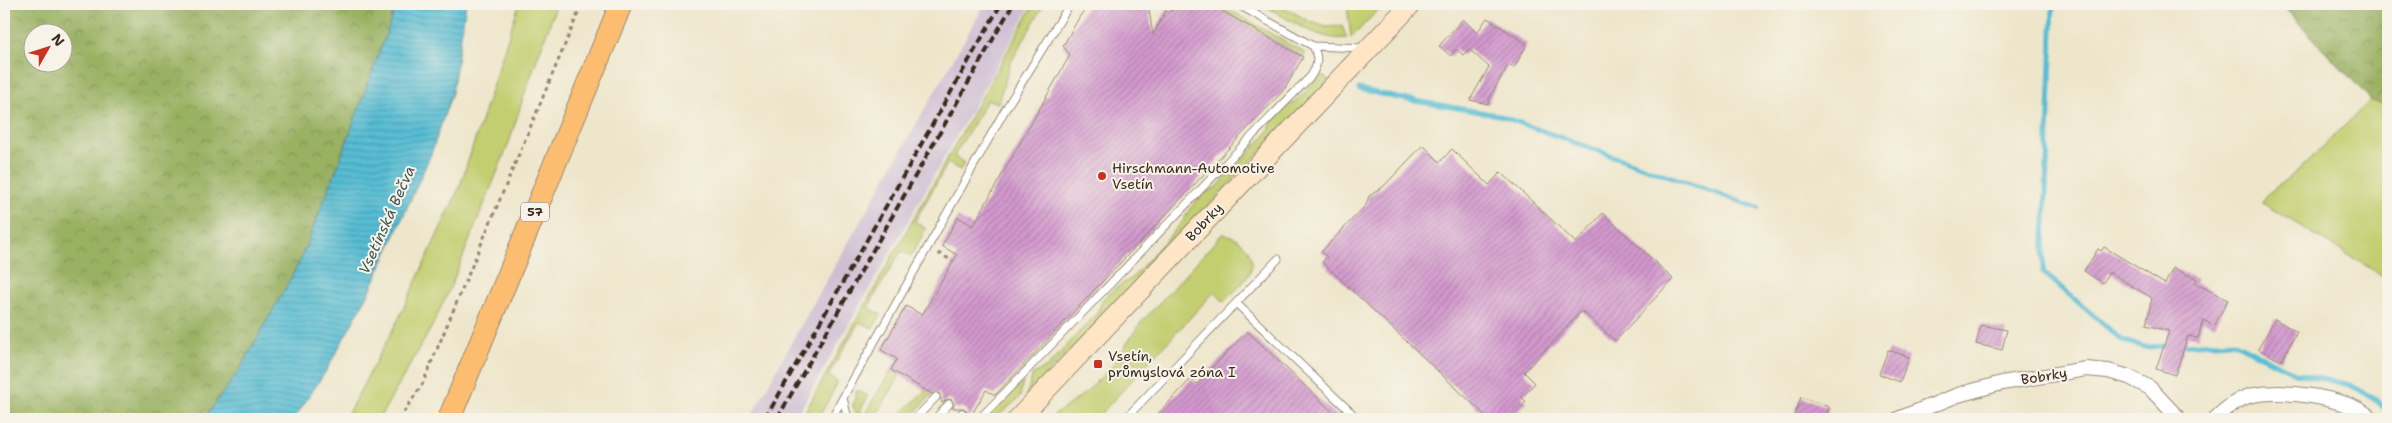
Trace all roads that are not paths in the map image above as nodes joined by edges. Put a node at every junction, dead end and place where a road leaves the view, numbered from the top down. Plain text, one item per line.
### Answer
1 (621, 4) edge
2 (1070, 4) edge
3 (1237, 4) edge
4 (1411, 4) edge
5 (1313, 46) junction
6 (1369, 48) junction
7 (1278, 259) dead end
8 (1236, 303) junction
9 (843, 398) junction
10 (936, 398) dead end
11 (949, 404) dead end
12 (962, 413) dead end
13 (449, 419) edge
14 (831, 419) edge
15 (848, 419) edge
16 (915, 419) edge
17 (935, 419) edge
18 (955, 419) edge
19 (979, 419) edge
20 (1018, 419) edge
21 (1125, 419) edge
22 (1358, 419) edge
23 (1898, 419) edge
24 (2179, 419) edge
25 (2214, 419) edge
26 (2372, 419) edge

1 - 13 main road, 57
2 - 9 lane
3 - 5 lane
4 - 6 street, Bobrky
5 - 6 lane
5 - 19 lane
6 - 20 street, Bobrky
7 - 8 lane
8 - 21 lane
8 - 22 lane
9 - 14 lane
9 - 15 lane
10 - 16 lane
11 - 17 lane
12 - 18 lane
23 - 24 street, Bobrky
25 - 26 street

